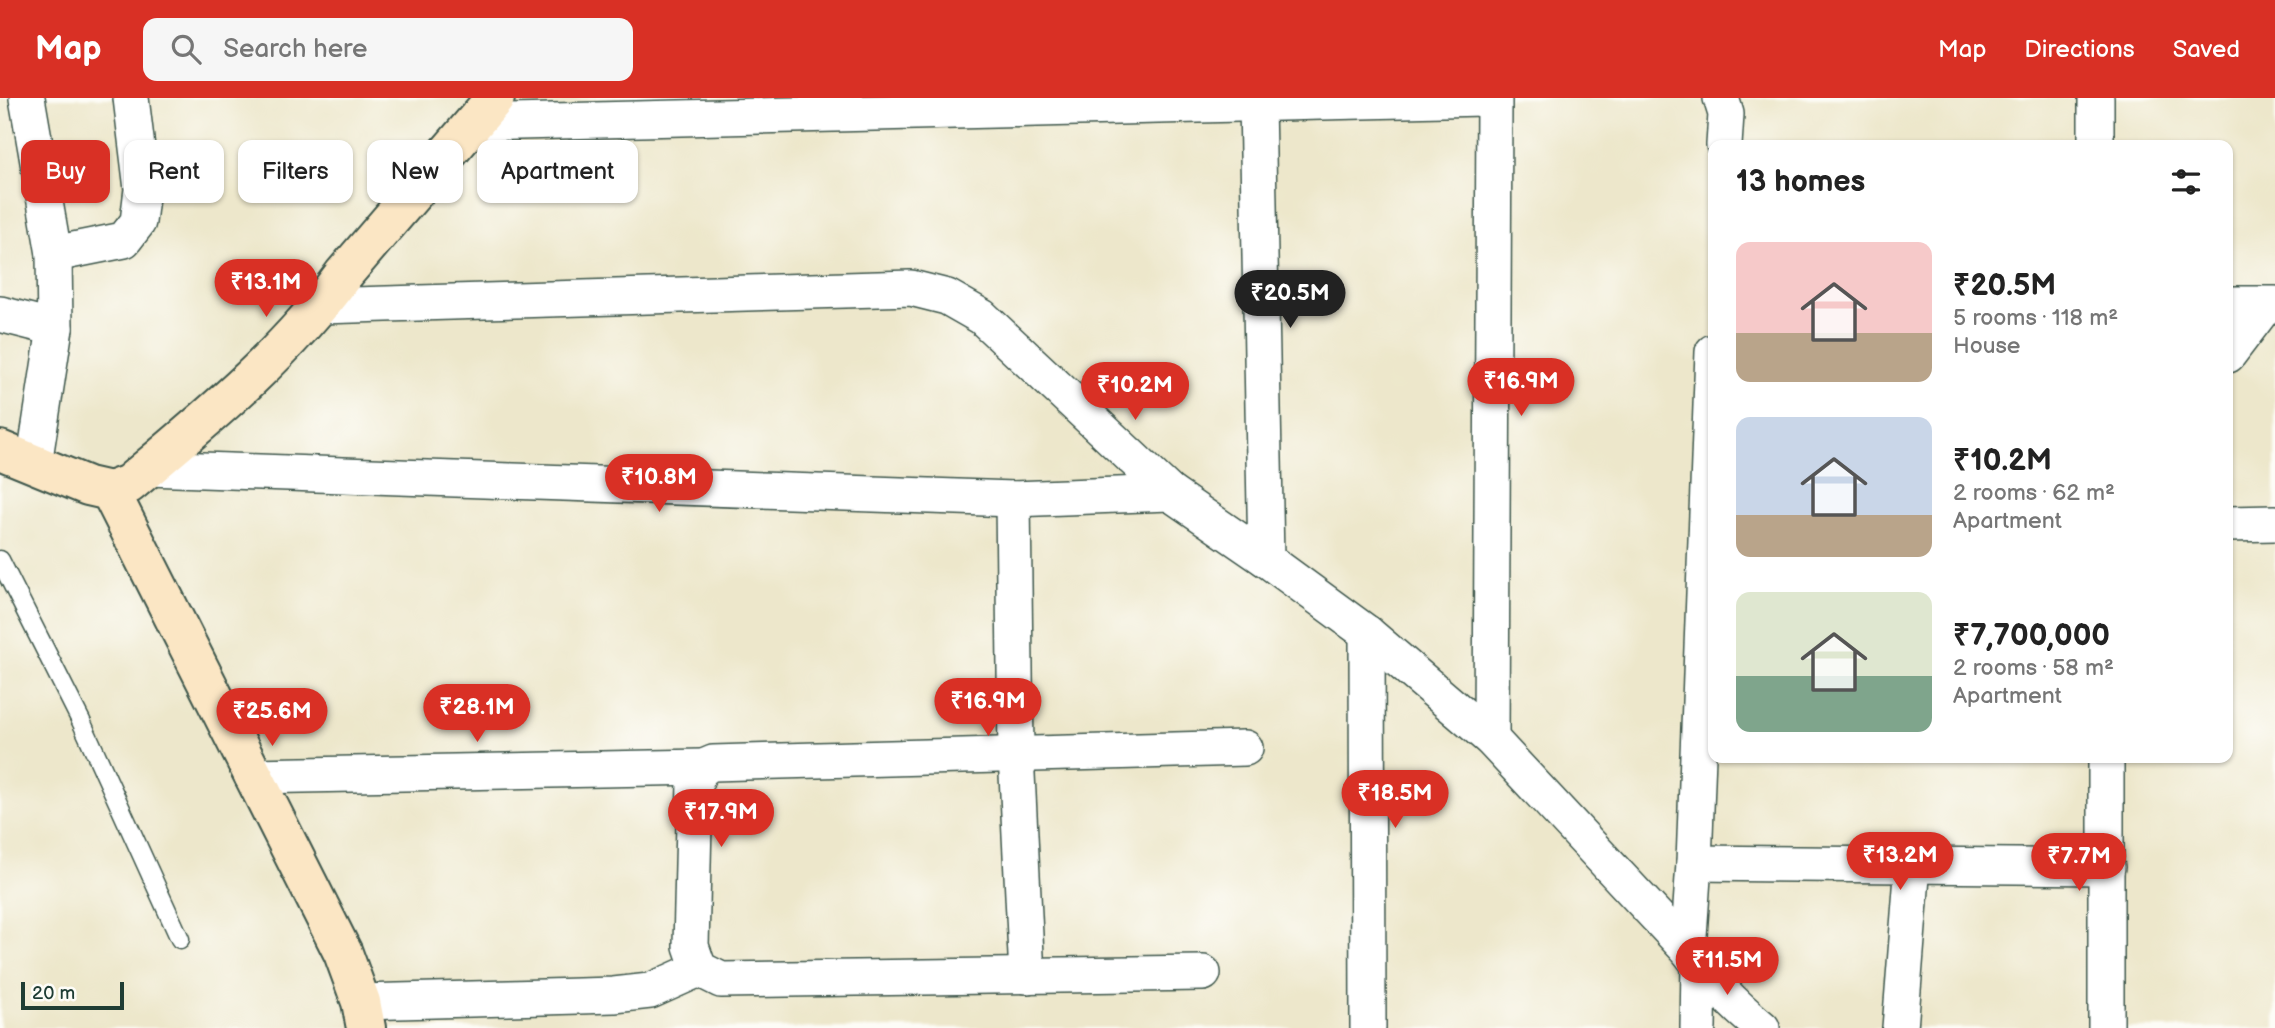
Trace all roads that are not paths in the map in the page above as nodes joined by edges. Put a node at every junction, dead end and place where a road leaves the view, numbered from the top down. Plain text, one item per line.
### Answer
1 (27, 98) edge
2 (131, 98) edge
3 (1483, 98) edge
4 (1494, 98) edge
5 (1721, 98) edge
6 (2096, 98) edge
7 (1257, 103) junction
8 (485, 110) edge
9 (1724, 140) edge
10 (2096, 140) edge
11 (54, 254) junction
12 (2233, 304) edge
13 (2271, 305) edge
14 (321, 306) junction
15 (0, 314) edge
16 (55, 328) junction
17 (2233, 349) edge
18 (17, 457) edge
19 (148, 468) junction
20 (110, 491) junction
21 (1170, 493) junction
22 (1013, 499) junction
23 (2275, 523) edge
24 (2233, 524) edge
25 (1266, 559) junction
26 (0, 560) edge
27 (1367, 633) junction
28 (1708, 638) edge
29 (1491, 739) junction
30 (1245, 748) dead end
31 (1016, 754) junction
32 (2106, 763) edge
33 (703, 767) junction
34 (252, 776) junction
35 (1694, 863) junction
36 (1913, 864) junction
37 (2107, 867) junction
38 (180, 939) dead end
39 (1694, 958) junction
40 (699, 970) junction
41 (1203, 973) dead end
42 (1027, 976) junction
43 (363, 1015) edge
44 (1368, 1028) edge
45 (1698, 1028) edge
46 (1762, 1028) edge
47 (1900, 1028) edge
48 (2106, 1028) edge

1 - 11 street
2 - 11 street
3 - 7 street
4 - 29 street
5 - 9 street
6 - 10 street
7 - 8 street
7 - 25 street
8 - 14 street
11 - 16 street
12 - 13 street
13 - 17 street
14 - 19 street
14 - 21 street
15 - 16 street
16 - 18 street
18 - 20 street
19 - 20 street
19 - 22 street
20 - 34 street
21 - 22 street
21 - 25 street
22 - 31 street
23 - 24 street
25 - 27 street
26 - 38 lane
27 - 29 street
27 - 44 street
28 - 35 street
29 - 39 street
30 - 31 street
31 - 33 street
31 - 42 street
32 - 37 street
33 - 34 street
33 - 40 street
34 - 43 street
35 - 36 street
35 - 39 street
36 - 37 street
36 - 47 street
37 - 48 street
39 - 45 street
39 - 46 street
40 - 42 street
40 - 43 street
41 - 42 street

